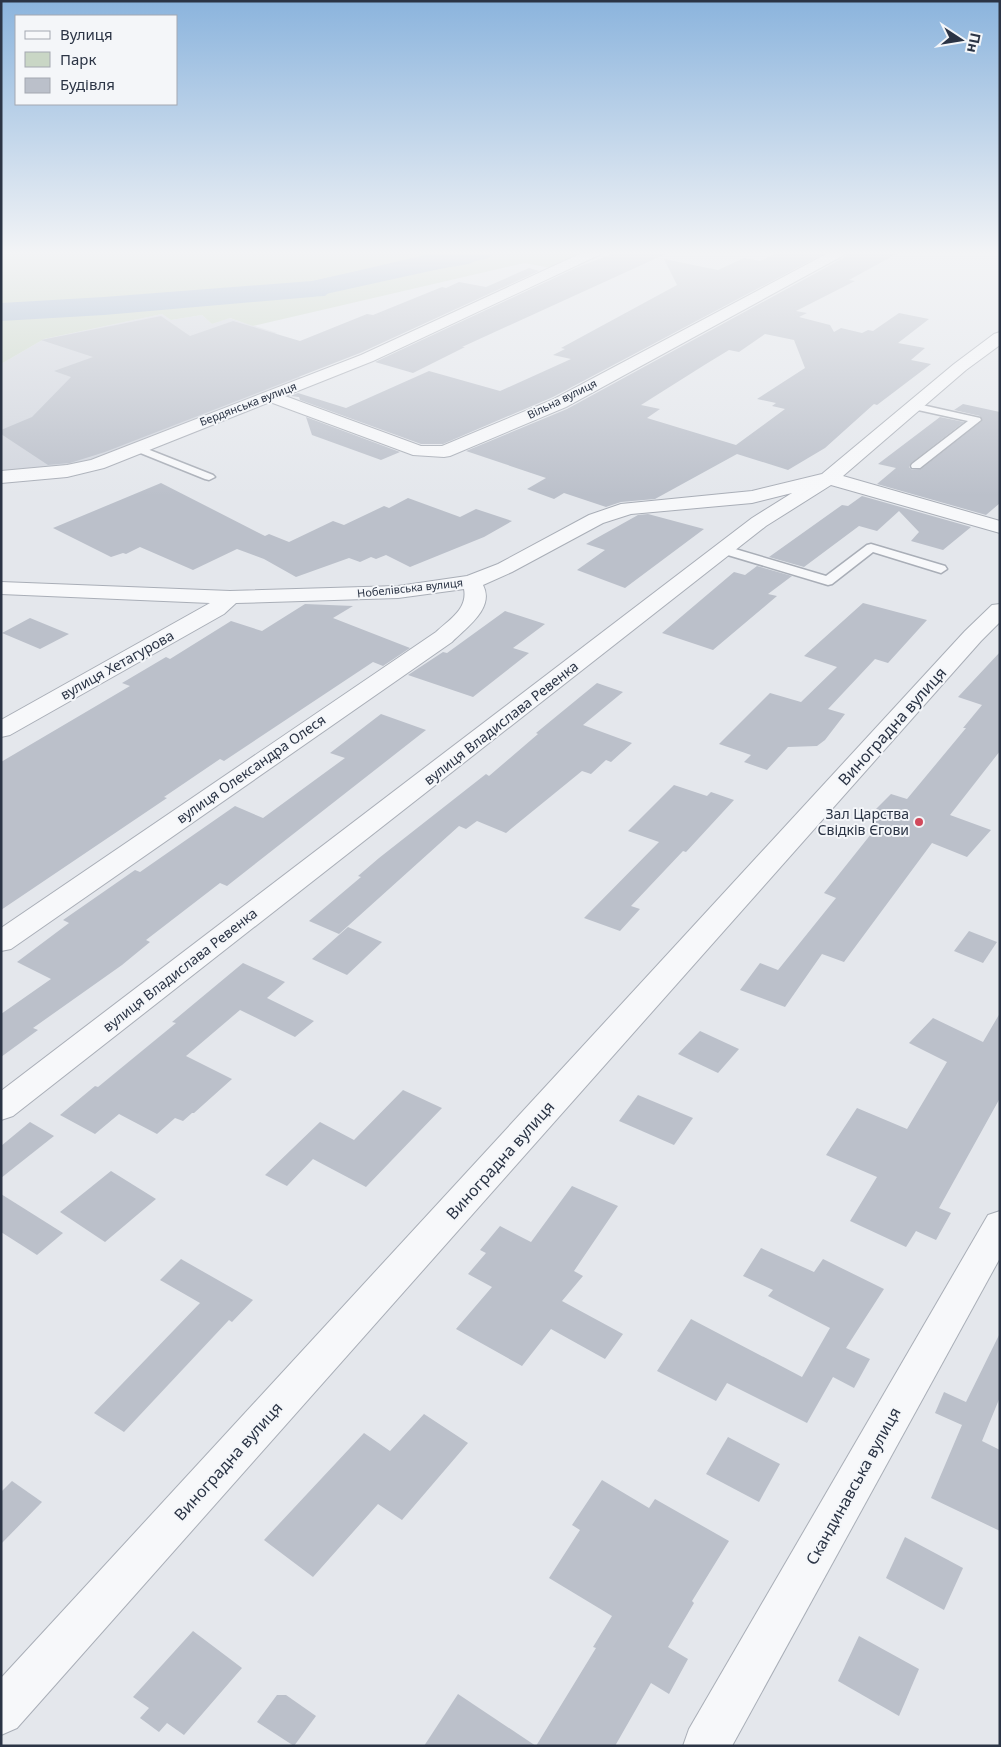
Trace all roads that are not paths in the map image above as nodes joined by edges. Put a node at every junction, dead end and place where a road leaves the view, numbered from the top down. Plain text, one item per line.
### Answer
1 (419, 334) edge
2 (687, 334) edge
3 (1000, 337) edge
4 (269, 396) junction
5 (913, 406) junction
6 (137, 448) junction
7 (916, 466) dead end
8 (1, 477) edge
9 (209, 477) dead end
10 (829, 478) junction
11 (1000, 527) edge
12 (725, 550) junction
13 (941, 569) dead end
14 (471, 582) junction
15 (1, 588) edge
16 (230, 597) junction
17 (1000, 610) edge
18 (1, 730) edge
19 (1, 942) edge
20 (1, 1108) edge
21 (1000, 1225) edge
22 (1, 1712) edge
23 (706, 1746) edge

1 - 4 street, Бердянська вулиця
2 - 4 street, Вільна вулиця
3 - 5 street, вулиця Владислава Ревенка
4 - 6 street, Бердянська вулиця
5 - 7 lane
5 - 10 street, вулиця Владислава Ревенка
6 - 8 street, Бердянська вулиця
6 - 9 lane
10 - 11 street
10 - 12 street, вулиця Владислава Ревенка
10 - 14 street, Нобелівська вулиця
12 - 13 lane
12 - 20 street, вулиця Владислава Ревенка
14 - 16 street, Нобелівська вулиця
14 - 19 street, вулиця Олександра Олеся
15 - 16 street, Нобелівська вулиця
16 - 18 street, вулиця Хетагурова
17 - 22 street, Виноградна вулиця
21 - 23 street, Скандинавська вулиця

